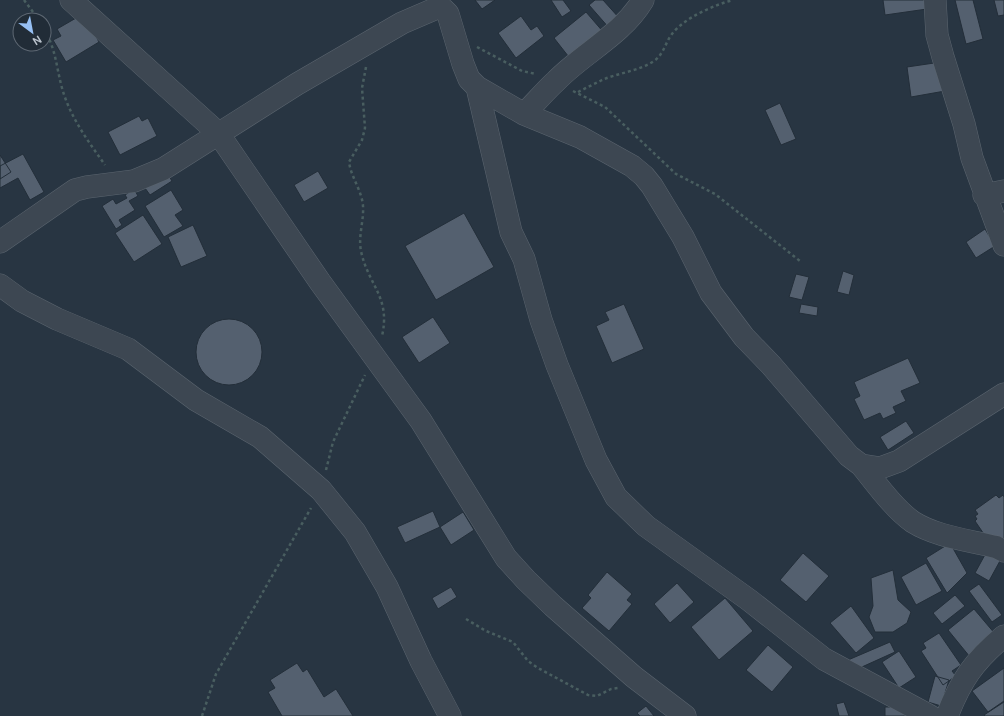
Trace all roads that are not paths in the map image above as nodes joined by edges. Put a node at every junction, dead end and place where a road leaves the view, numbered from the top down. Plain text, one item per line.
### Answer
1 (71, 0) edge
2 (643, 0) edge
3 (935, 0) edge
4 (449, 5) edge
5 (477, 87) junction
6 (524, 114) junction
7 (218, 133) junction
8 (994, 193) edge
9 (0, 242) edge
10 (1004, 245) edge
11 (3, 291) edge
12 (1004, 394) edge
13 (861, 465) junction
14 (1004, 551) edge
15 (1004, 636) edge
16 (450, 716) edge
17 (686, 716) edge
18 (930, 716) edge
19 (947, 716) edge

1 - 7 street
2 - 6 street
3 - 8 street
4 - 5 street
4 - 7 street
5 - 6 street
5 - 18 street
6 - 13 street
7 - 9 street
7 - 17 street
8 - 10 street
11 - 16 street
12 - 13 street
13 - 14 street
15 - 19 street

